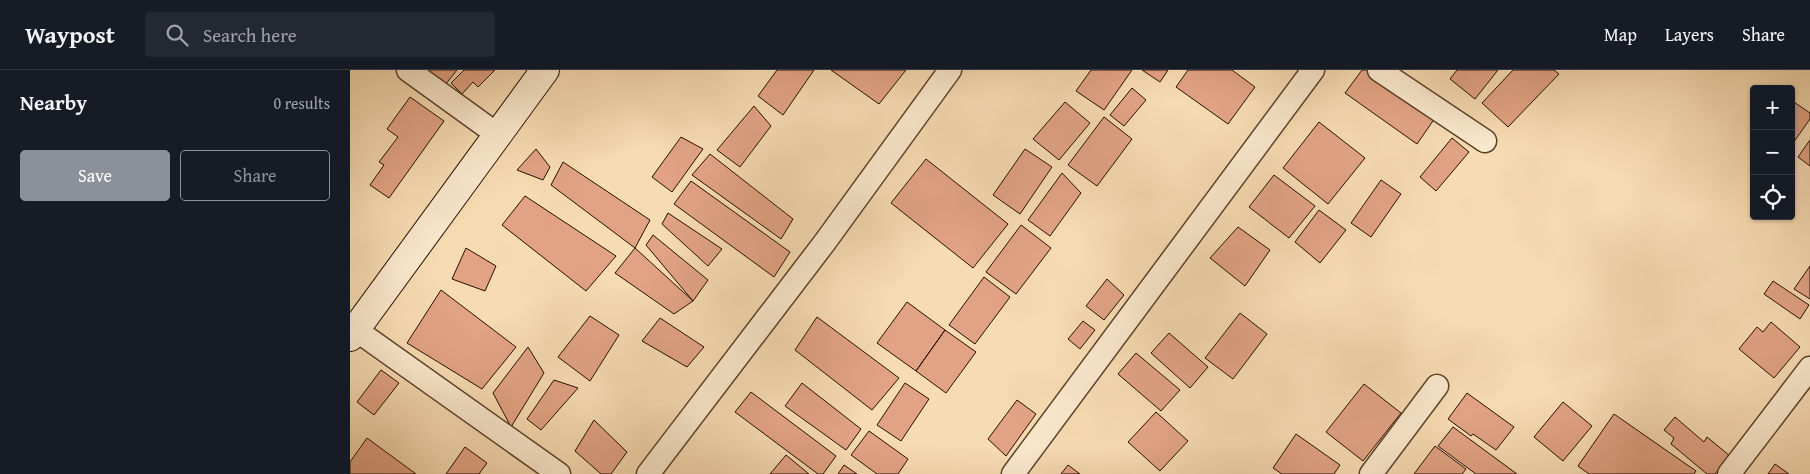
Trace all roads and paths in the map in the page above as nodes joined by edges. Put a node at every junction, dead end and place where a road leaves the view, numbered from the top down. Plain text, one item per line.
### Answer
1 (408, 70) edge
2 (545, 70) edge
3 (950, 70) edge
4 (1313, 70) edge
5 (1379, 70) edge
6 (498, 135) junction
7 (1486, 141) dead end
8 (353, 333) edge
9 (1810, 368) edge
10 (1437, 386) dead end
11 (559, 474) edge
12 (648, 474) edge
13 (1013, 474) edge
14 (1371, 474) edge
15 (1729, 474) edge

1 - 6 street
2 - 6 street
3 - 12 street
4 - 13 street
5 - 7 street
6 - 8 street
8 - 11 street
9 - 15 street
10 - 14 street

